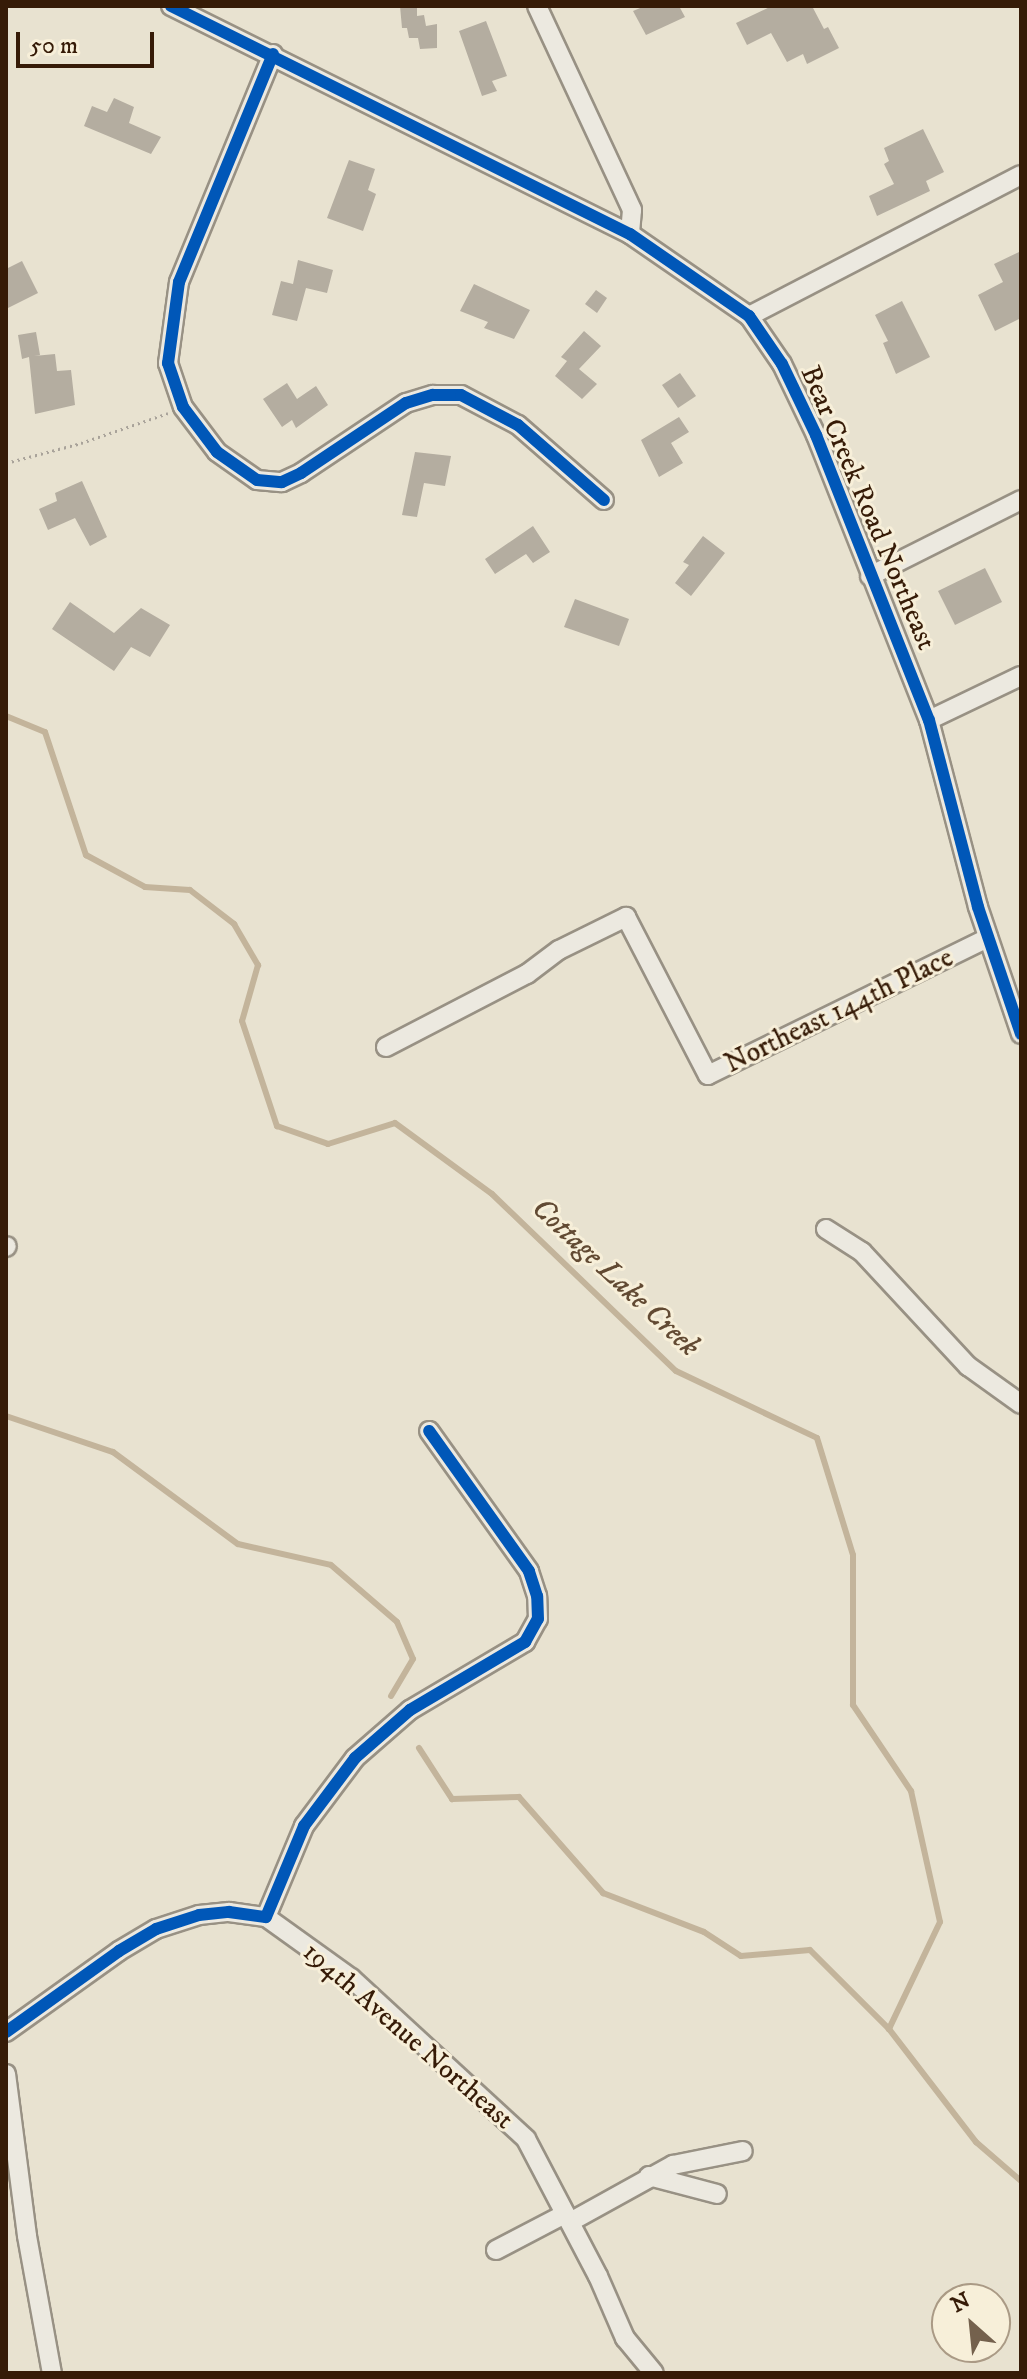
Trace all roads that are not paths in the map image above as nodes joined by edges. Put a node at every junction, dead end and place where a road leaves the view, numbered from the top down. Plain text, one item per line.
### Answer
1 (171, 6) edge
2 (537, 6) edge
3 (273, 54) junction
4 (1021, 175) edge
5 (630, 234) junction
6 (749, 316) junction
7 (604, 500) dead end
8 (1021, 500) edge
9 (870, 576) junction
10 (1021, 676) edge
11 (929, 720) junction
12 (988, 938) junction
13 (1021, 1034) edge
14 (386, 1047) dead end
15 (826, 1229) dead end
16 (1021, 1404) edge
17 (429, 1431) dead end
18 (266, 1917) junction
19 (6, 2032) edge
20 (6, 2074) edge
21 (743, 2151) dead end
22 (649, 2176) junction
23 (717, 2194) dead end
24 (568, 2218) junction
25 (496, 2250) dead end
26 (52, 2373) edge
27 (654, 2373) edge

1 - 3 street, Bear Creek Road Northeast
2 - 5 street
3 - 5 street, Bear Creek Road Northeast
3 - 7 street
4 - 6 street
5 - 6 street, Bear Creek Road Northeast
6 - 9 street, Bear Creek Road Northeast
8 - 9 street
9 - 11 street, Bear Creek Road Northeast
10 - 11 street
11 - 12 street, Bear Creek Road Northeast
12 - 13 street, Bear Creek Road Northeast
12 - 14 street, Northeast 144th Place
15 - 16 street
17 - 18 street
18 - 19 street
18 - 24 street, 194th Avenue Northeast
20 - 26 street
21 - 22 street
22 - 23 street
22 - 24 street
24 - 25 street
24 - 27 street, 194th Avenue Northeast

